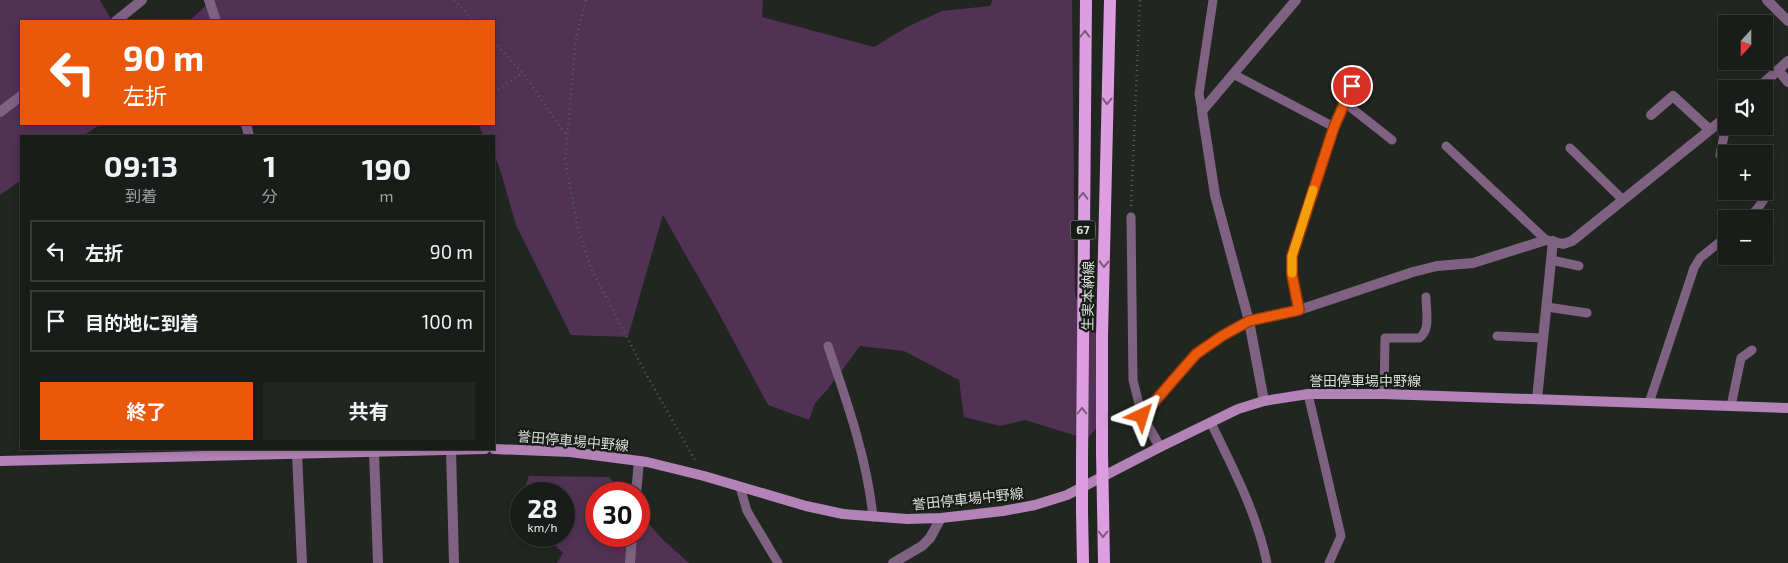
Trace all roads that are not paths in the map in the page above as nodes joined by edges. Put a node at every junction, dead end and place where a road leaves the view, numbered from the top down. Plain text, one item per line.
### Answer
1 (142, 0) edge
2 (209, 0) edge
3 (1086, 0) edge
4 (1110, 0) edge
5 (1213, 0) edge
6 (1296, 0) edge
7 (1769, 1) edge
8 (117, 20) edge
9 (216, 20) edge
10 (1788, 21) edge
11 (1788, 61) edge
12 (1359, 70) dead end
13 (1778, 70) junction
14 (1233, 74) junction
15 (1767, 80) edge
16 (1788, 82) edge
17 (20, 97) edge
18 (1345, 103) junction
19 (1202, 111) junction
20 (0, 112) edge
21 (1651, 115) dead end
22 (1718, 124) edge
23 (1334, 127) junction
24 (1710, 130) junction
25 (1392, 140) dead end
26 (1446, 146) dead end
27 (1570, 148) dead end
28 (1623, 200) junction
29 (1764, 200) edge
30 (1756, 210) edge
31 (1131, 218) road end
32 (1550, 241) junction
33 (1718, 244) edge
34 (1551, 260) junction
35 (1579, 266) dead end
36 (1426, 297) dead end
37 (1546, 307) junction
38 (1299, 310) junction
39 (1587, 313) dead end
40 (1249, 321) junction
41 (1497, 336) dead end
42 (1543, 338) junction
43 (828, 346) dead end
44 (1752, 350) dead end
45 (1308, 394) junction
46 (1384, 394) junction
47 (1537, 399) junction
48 (1264, 402) junction
49 (1649, 403) junction
50 (1731, 406) junction
51 (1788, 408) edge
52 (1142, 416) junction
53 (1211, 423) junction
54 (1160, 447) junction
55 (495, 449) edge
56 (451, 450) edge
57 (332, 451) edge
58 (374, 452) junction
59 (297, 454) junction
60 (0, 461) edge
61 (639, 461) junction
62 (637, 482) edge
63 (740, 487) junction
64 (873, 517) junction
65 (942, 518) junction
66 (631, 547) edge
67 (302, 563) edge
68 (378, 563) edge
69 (454, 563) edge
70 (630, 563) edge
71 (778, 563) edge
72 (893, 563) edge
73 (1083, 563) edge
74 (1104, 563) edge
75 (1267, 563) edge
76 (1329, 563) edge

1 - 8 street
2 - 9 street
73 -> 3 main road, 生実本納線 / 67, bridge
4 -> 74 main road, 生実本納線 / 67, bridge
5 - 19 lane
6 - 14 street
7 - 10 street
11 - 13 street
12 - 18 lane
13 - 15 street
13 - 16 street
14 - 19 street
14 - 23 lane
17 - 20 street
18 - 23 lane
18 - 25 lane
19 - 40 street
21 - 24 street
22 - 24 street
23 - 38 lane
24 - 28 street
26 - 32 lane
27 - 28 lane
28 - 32 street
29 - 30 lane
31 - 52 lane
32 - 34 street
32 - 38 street
33 - 49 lane
34 - 35 lane
34 - 37 street
36 - 46 lane
37 - 39 lane
37 - 42 street
38 - 40 street
40 - 48 street
40 - 52 street
41 - 42 lane
42 - 47 street
43 - 64 lane
44 - 50 lane
45 - 46 main road, 誉田停車場中野線
45 - 48 main road, 誉田停車場中野線
45 - 76 lane
46 - 47 main road, 誉田停車場中野線
47 - 49 main road, 誉田停車場中野線
48 - 53 main road, 誉田停車場中野線
49 - 50 main road, 誉田停車場中野線
50 - 51 main road, 誉田停車場中野線
52 - 54 street
53 - 54 main road, 誉田停車場中野線
53 - 75 lane
54 - 65 main road, 誉田停車場中野線
55 - 61 main road, 誉田停車場中野線
56 - 58 main road
56 - 69 street
57 - 58 main road
57 - 59 main road
58 - 68 street
59 - 60 main road
59 - 67 street
61 - 62 street
61 - 63 main road, 誉田停車場中野線
63 - 64 main road, 誉田停車場中野線
63 - 71 lane
64 - 65 main road, 誉田停車場中野線
65 - 72 street
66 - 70 street

